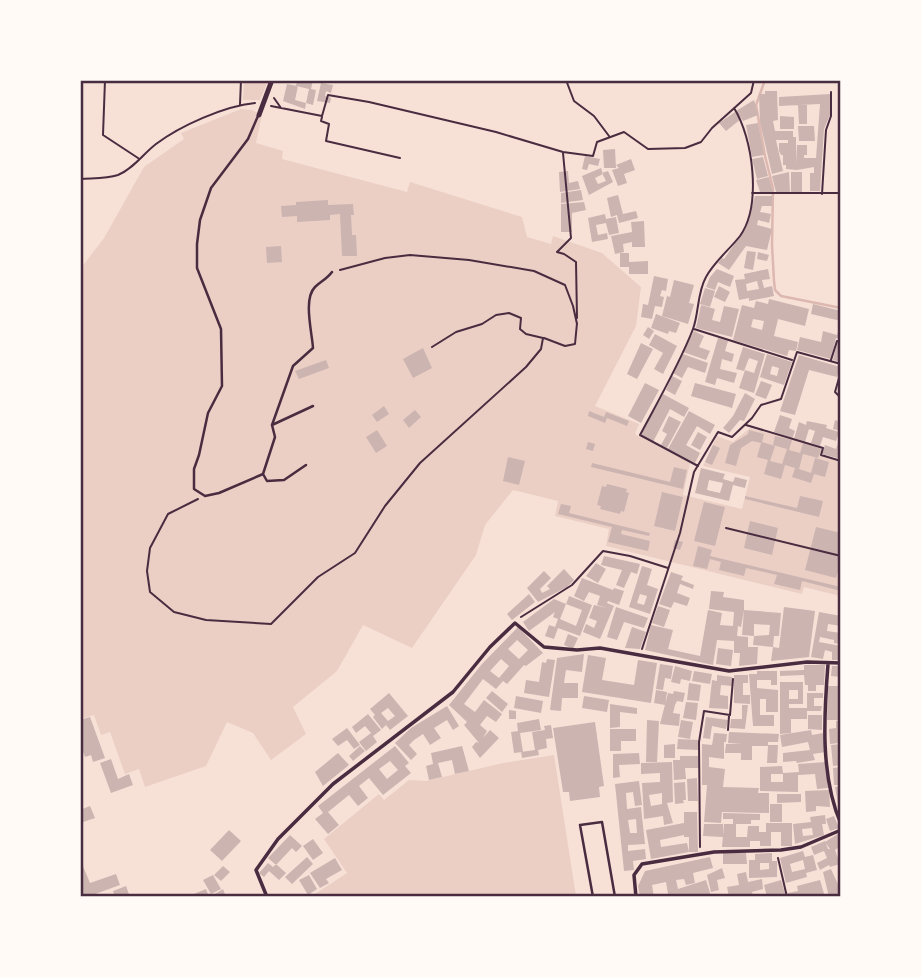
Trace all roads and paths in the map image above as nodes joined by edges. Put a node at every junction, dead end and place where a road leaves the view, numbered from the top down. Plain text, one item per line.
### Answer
1 (105, 80) edge
2 (241, 80) edge
3 (272, 80) edge
4 (566, 80) edge
5 (754, 80) edge
6 (269, 92) junction
7 (831, 92) dead end
8 (257, 103) dead end
9 (240, 105) junction
10 (267, 105) dead end
11 (734, 108) junction
12 (281, 109) junction
13 (259, 115) joint
14 (322, 116) junction
15 (610, 136) junction
16 (563, 152) junction
17 (400, 158) dead end
18 (139, 159) junction
19 (80, 179) edge
20 (841, 193) edge
21 (751, 194) junction
22 (822, 194) junction
23 (332, 272) joint
24 (577, 324) junction
25 (693, 329) junction
26 (543, 338) junction
27 (841, 342) edge
28 (432, 347) dead end
29 (794, 360) junction
30 (831, 361) junction
31 (841, 364) edge
32 (841, 370) edge
33 (841, 398) edge
34 (313, 406) dead end
35 (745, 424) junction
36 (272, 425) junction
37 (841, 461) edge
38 (306, 465) dead end
39 (698, 466) junction
40 (263, 474) junction
41 (205, 496) junction
42 (726, 528) dead end
43 (841, 556) edge
44 (668, 568) junction
45 (515, 623) junction
46 (640, 656) junction
47 (841, 663) edge
48 (828, 664) junction
49 (734, 671) junction
50 (730, 715) junction
51 (728, 730) dead end
52 (841, 824) edge
53 (841, 830) edge
54 (776, 850) junction
55 (700, 854) junction
56 (267, 897) edge
57 (593, 897) edge
58 (615, 897) edge
59 (636, 897) edge
60 (787, 897) edge

1 - 18 path
2 - 9 path
3 - 6 street
4 - 15 path
5 - 11 path
6 - 12 path
6 - 13 street
7 - 22 path
8 - 9 path
9 - 18 path
10 - 12 path
11 - 15 path
11 - 21 path
12 - 14 path
13 - 41 lane
14 - 16 path
14 - 17 path
15 - 16 path
16 - 24 path
18 - 19 path
20 - 22 path
21 - 22 path
21 - 25 path
23 - 24 path
23 - 36 lane
24 - 26 path
25 - 29 path
25 - 39 path
26 - 28 path
26 - 41 path
27 - 30 path
29 - 30 path
29 - 35 path
30 - 31 path
32 - 33 path
34 - 36 lane
35 - 37 path
35 - 39 path
36 - 40 lane
38 - 40 lane
39 - 44 path
40 - 41 lane
42 - 43 path
44 - 45 path
44 - 46 path
45 - 46 street
45 - 56 street
46 - 49 street
47 - 48 street
48 - 49 street
48 - 52 street
49 - 50 path
50 - 51 path
50 - 55 path
53 - 54 street
54 - 55 street
54 - 60 path
55 - 59 street
57 - 58 lane

